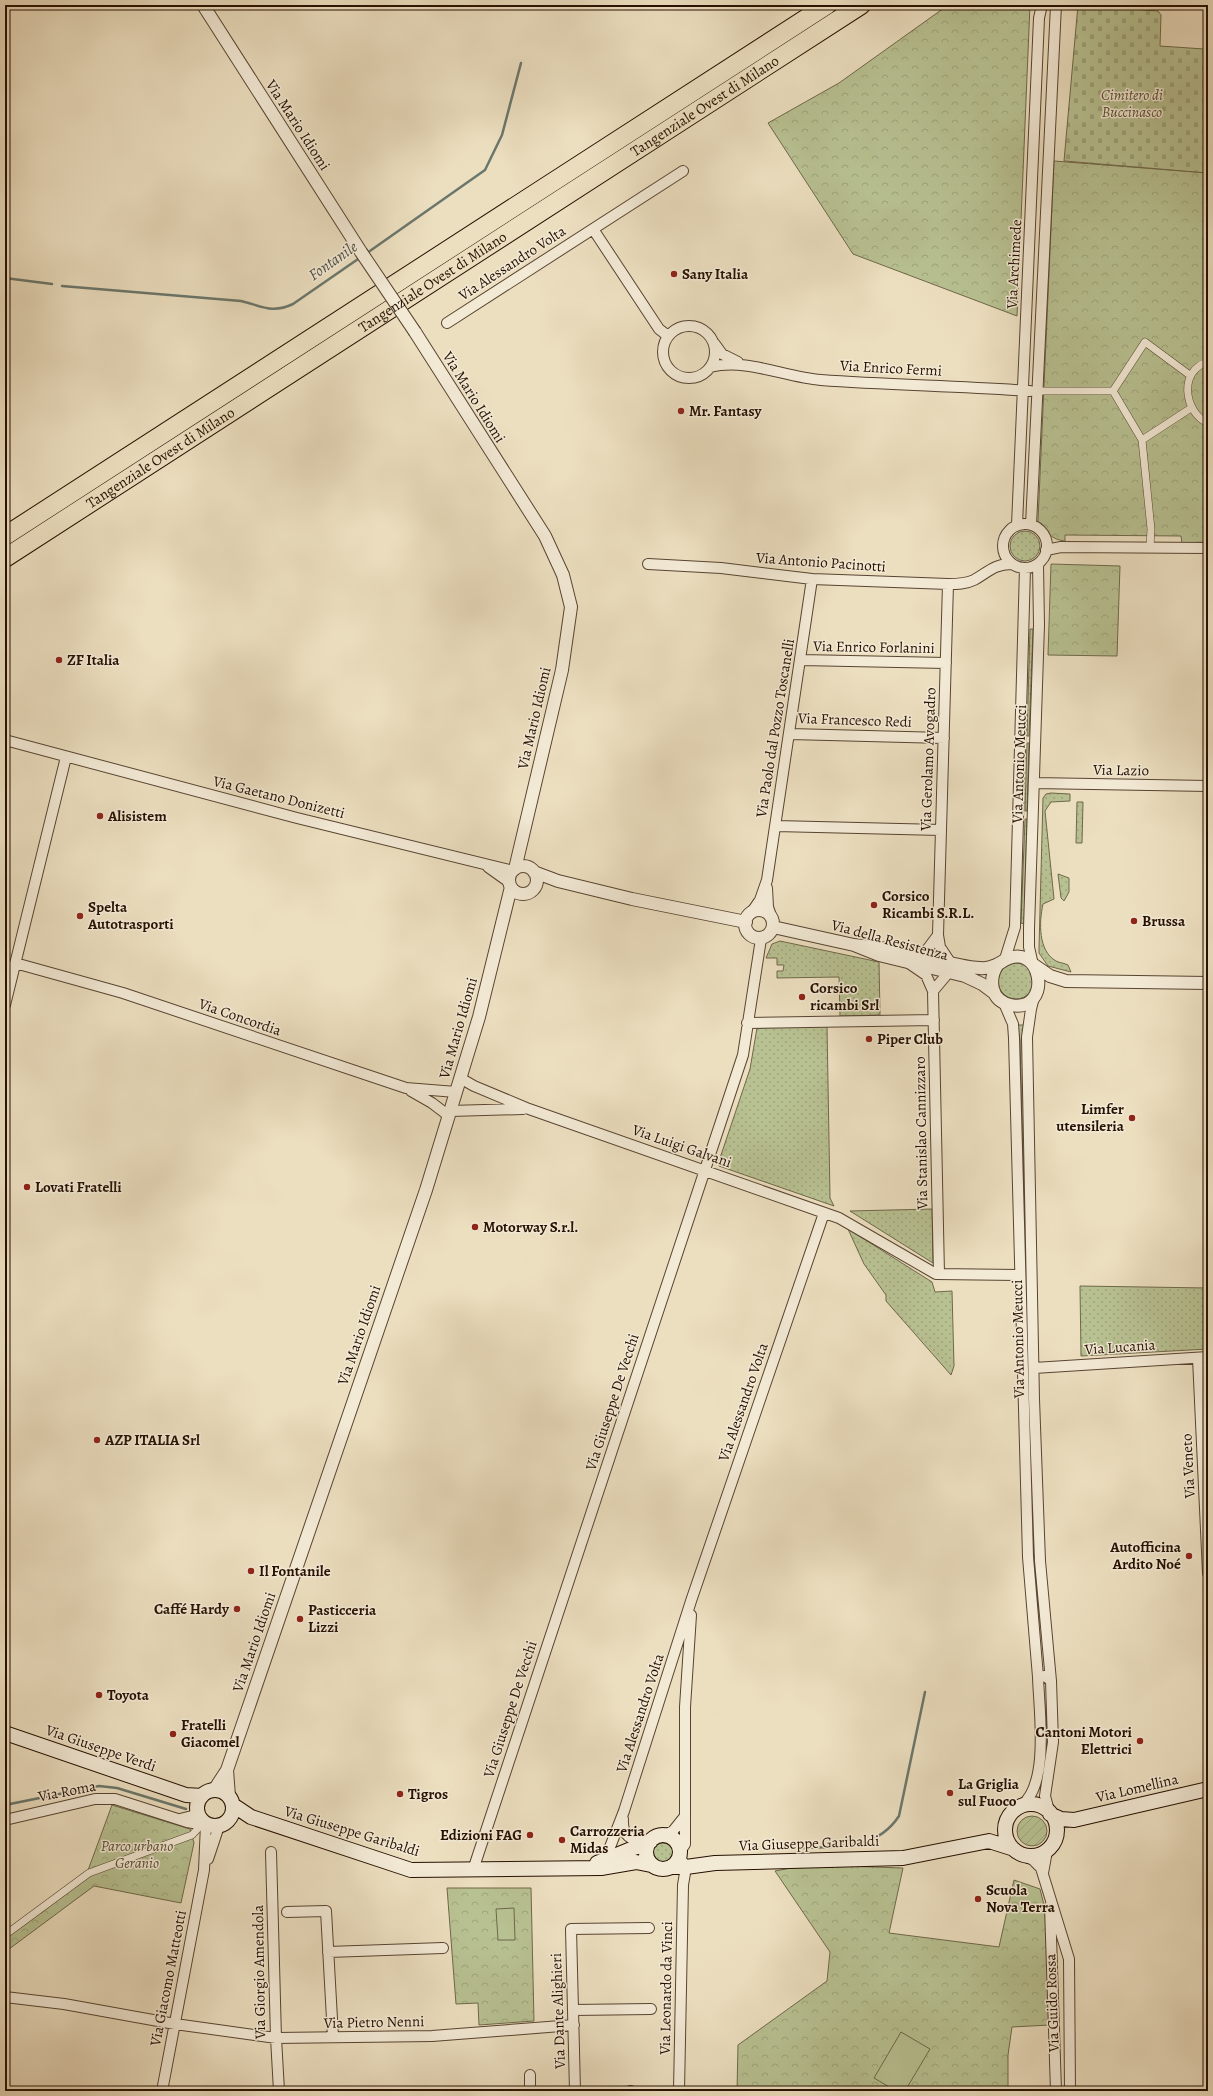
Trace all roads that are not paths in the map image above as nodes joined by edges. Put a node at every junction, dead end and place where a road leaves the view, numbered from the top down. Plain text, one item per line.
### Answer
1 (203, 5) edge
2 (828, 5) edge
3 (861, 5) edge
4 (1042, 5) edge
5 (1056, 5) edge
6 (683, 171) dead end
7 (593, 229) junction
8 (447, 323) dead end
9 (668, 336) junction
10 (714, 343) junction
11 (1208, 362) edge
12 (744, 365) junction
13 (710, 367) junction
14 (1191, 376) junction
15 (1023, 390) junction
16 (1038, 391) junction
17 (1113, 391) junction
18 (1191, 408) junction
19 (1208, 423) edge
20 (1142, 440) junction
21 (1017, 525) junction
22 (1031, 525) junction
23 (5, 536) edge
24 (1046, 546) junction
25 (1002, 548) junction
26 (1150, 548) junction
27 (1208, 548) edge
28 (5, 558) edge
29 (648, 564) dead end
30 (1011, 564) junction
31 (1038, 564) junction
32 (1025, 568) junction
33 (988, 570) junction
34 (812, 579) junction
35 (948, 584) junction
36 (801, 660) junction
37 (946, 663) junction
38 (790, 734) junction
39 (944, 738) junction
40 (5, 740) edge
41 (66, 757) junction
42 (1034, 784) junction
43 (1208, 786) edge
44 (776, 826) junction
45 (941, 830) junction
46 (521, 846) junction
47 (532, 870) junction
48 (767, 880) junction
49 (513, 881) junction
50 (558, 881) junction
51 (534, 888) junction
52 (748, 917) junction
53 (772, 922) junction
54 (938, 935) junction
55 (761, 939) junction
56 (854, 945) junction
57 (918, 955) junction
58 (905, 961) junction
59 (1002, 962) junction
60 (15, 963) junction
61 (1033, 964) junction
62 (949, 967) junction
63 (1066, 981) junction
64 (1208, 983) edge
65 (933, 991) junction
66 (994, 993) junction
67 (1034, 996) junction
68 (1004, 1003) junction
69 (5, 1005) edge
70 (934, 1020) junction
71 (747, 1023) junction
72 (460, 1078) junction
73 (406, 1088) junction
74 (456, 1092) junction
75 (529, 1109) junction
76 (450, 1114) junction
77 (705, 1169) junction
78 (824, 1213) junction
79 (940, 1274) junction
80 (1019, 1275) junction
81 (1203, 1358) edge
82 (1034, 1368) junction
83 (1208, 1573) edge
84 (691, 1601) junction
85 (1038, 1677) junction
86 (1051, 1681) junction
87 (5, 1733) edge
88 (227, 1770) junction
89 (1208, 1789) edge
90 (231, 1806) junction
91 (1021, 1806) junction
92 (624, 1811) junction
93 (205, 1812) junction
94 (1050, 1814) junction
95 (686, 1816) junction
96 (5, 1820) edge
97 (1074, 1820) junction
98 (1006, 1824) junction
99 (1055, 1838) junction
100 (652, 1840) junction
101 (989, 1841) junction
102 (1011, 1848) junction
103 (1047, 1851) junction
104 (271, 1852) dead end
105 (1024, 1856) junction
106 (606, 1860) junction
107 (678, 1861) junction
108 (651, 1864) junction
109 (587, 1867) junction
110 (473, 1870) junction
111 (1043, 1875) junction
112 (683, 1885) junction
113 (1049, 1892) junction
114 (287, 1912) dead end
115 (649, 1928) dead end
116 (5, 1934) edge
117 (443, 1948) dead end
118 (328, 1952) junction
119 (5, 1997) edge
120 (651, 2009) dead end
121 (573, 2010) junction
122 (175, 2024) junction
123 (574, 2025) junction
124 (333, 2037) junction
125 (276, 2038) junction
126 (530, 2075) dead end
127 (162, 2091) edge
128 (279, 2091) edge
129 (530, 2091) edge
130 (575, 2091) edge
131 (679, 2091) edge
132 (1056, 2091) edge
133 (1070, 2091) edge

1 - 46 street, Via Mario Idiomi, bridge
2 - 23 highway, Tangenziale Ovest di Milano
3 - 28 highway, Tangenziale Ovest di Milano
4 - 15 street, Via Archimede
5 - 16 street, Via Archimede
6 - 7 street, Via Alessandro Volta
7 - 8 street, Via Alessandro Volta
7 - 9 street
9 - 10 street
9 - 13 street
10 - 12 street
10 - 13 street
11 - 14 street
12 - 13 street
12 - 15 street, Via Enrico Fermi
14 - 17 street
14 - 18 street
15 - 16 street, Via Enrico Fermi
15 - 21 street, Via Archimede
16 - 17 street
16 - 22 street, Via Archimede
17 - 20 street
18 - 19 street
18 - 20 street
20 - 26 street
21 - 22 street
21 - 25 street
22 - 24 street
24 - 26 street
24 - 31 street
25 - 30 street
25 - 33 street, Via Antonio Pacinotti
26 - 27 street
29 - 34 street, Via Antonio Pacinotti
30 - 32 street
30 - 33 street, Via Antonio Pacinotti
31 - 32 street
31 - 42 street, Via Antonio Meucci
32 - 59 street, Via Antonio Meucci
33 - 35 street, Via Antonio Pacinotti
34 - 35 street, Via Antonio Pacinotti
34 - 36 street, Via Paolo dal Pozzo Toscanelli
35 - 37 street, Via Gerolamo Avogadro
36 - 37 street, Via Enrico Forlanini
36 - 38 street, Via Paolo dal Pozzo Toscanelli
37 - 39 street, Via Gerolamo Avogadro
38 - 39 street, Via Francesco Redi
38 - 44 street, Via Paolo dal Pozzo Toscanelli
39 - 45 street, Via Gerolamo Avogadro
40 - 41 street
41 - 49 street, Via Gaetano Donizetti
41 - 60 street
42 - 43 street, Via Lazio
42 - 61 street, Via Antonio Meucci
44 - 45 street
44 - 48 street, Via Paolo dal Pozzo Toscanelli
45 - 54 street, Via Gerolamo Avogadro
46 - 47 street
46 - 49 street, Via Mario Idiomi
47 - 49 street
47 - 50 street
47 - 51 street
48 - 52 street, Via Paolo dal Pozzo Toscanelli
48 - 53 street, Via Paolo dal Pozzo Toscanelli
49 - 51 street
49 - 72 street, Via Mario Idiomi
50 - 51 street
50 - 52 street
52 - 53 street
52 - 55 street
53 - 55 street
53 - 56 street, Via della Resistenza
54 - 57 street
54 - 62 street, Via Gerolamo Avogadro
55 - 71 street, Via Giuseppe De Vecchi
56 - 57 street
56 - 58 street, Via della Resistenza
57 - 62 street
58 - 62 street, Via della Resistenza
58 - 65 street, Via Stanislao Cannizzaro
59 - 61 street
59 - 62 street
59 - 66 street
60 - 69 street
60 - 73 street, Via Concordia
61 - 63 street
61 - 67 street
62 - 65 street
62 - 66 street, Via della Resistenza
63 - 64 street
63 - 67 street
65 - 70 street, Via Stanislao Cannizzaro
66 - 68 street
67 - 68 street
67 - 82 street, Via Antonio Meucci
68 - 80 street, Via Antonio Meucci
70 - 71 street
70 - 79 street, Via Stanislao Cannizzaro
71 - 77 street, Via Giuseppe De Vecchi
72 - 74 street, Via Mario Idiomi
72 - 75 street, Via Luigi Galvani
73 - 74 street, Via Concordia
73 - 76 street
74 - 76 street, Via Mario Idiomi
75 - 76 street, Via Luigi Galvani
75 - 77 street, Via Luigi Galvani
76 - 88 street, Via Mario Idiomi
77 - 78 street, Via Luigi Galvani
77 - 110 street, Via Giuseppe De Vecchi
78 - 79 street, Via Luigi Galvani
78 - 84 street, Via Alessandro Volta
79 - 80 street
80 - 85 street, Via Antonio Meucci
81 - 82 street, Via Lucania
81 - 83 street, Via Veneto
82 - 86 street, Via Antonio Meucci
84 - 92 street, Via Alessandro Volta
84 - 95 street, Via Alessandro Volta
85 - 86 street
85 - 91 street, Via Antonio Meucci
86 - 94 street, Via Antonio Meucci
87 - 93 main road, Via Giuseppe Verdi
88 - 90 street, Via Mario Idiomi
88 - 93 street, Via Mario Idiomi
89 - 97 main road, Via Lomellina
90 - 93 main road
90 - 93 main road, Via Giuseppe Verdi
90 - 110 main road, Via Giuseppe Garibaldi
91 - 94 main road
91 - 98 main road
92 - 100 street, Via Alessandro Volta
92 - 106 street, Via Alessandro Volta
93 - 96 street, Via Roma
93 - 116 street
93 - 122 street, Via Giacomo Matteotti
94 - 97 main road, Via Lomellina
94 - 99 main road
95 - 100 street
95 - 107 street, Via Alessandro Volta
97 - 99 main road, Via Lomellina
98 - 101 main road
98 - 102 main road
99 - 103 main road
100 - 106 main road, Via Giuseppe Garibaldi
100 - 107 main road
100 - 108 main road
101 - 102 main road
101 - 107 main road, Via Giuseppe Garibaldi
102 - 105 main road
103 - 105 main road
103 - 111 street, Via Guido Rossa
104 - 125 street, Via Giorgio Amendola
105 - 111 street, Via Guido Rossa
106 - 109 main road, Via Giuseppe Garibaldi
107 - 108 main road
107 - 112 street, Via Leonardo da Vinci
107 - 112 street
108 - 109 main road, Via Giuseppe Garibaldi
109 - 110 main road, Via Giuseppe Garibaldi
111 - 113 street, Via Guido Rossa
112 - 131 street, Via Leonardo da Vinci
113 - 132 street, Via Guido Rossa
113 - 133 street, Via Guido Rossa
114 - 118 street
115 - 121 street, Via Dante Alighieri
117 - 118 street
118 - 124 street
119 - 122 street, Via Pietro Nenni
120 - 121 street
121 - 123 street, Via Dante Alighieri
122 - 125 street, Via Pietro Nenni
122 - 127 street, Via Giacomo Matteotti
123 - 124 street, Via Pietro Nenni
123 - 130 street, Via Dante Alighieri
124 - 125 street, Via Pietro Nenni
125 - 128 street, Via Giorgio Amendola
126 - 129 street

